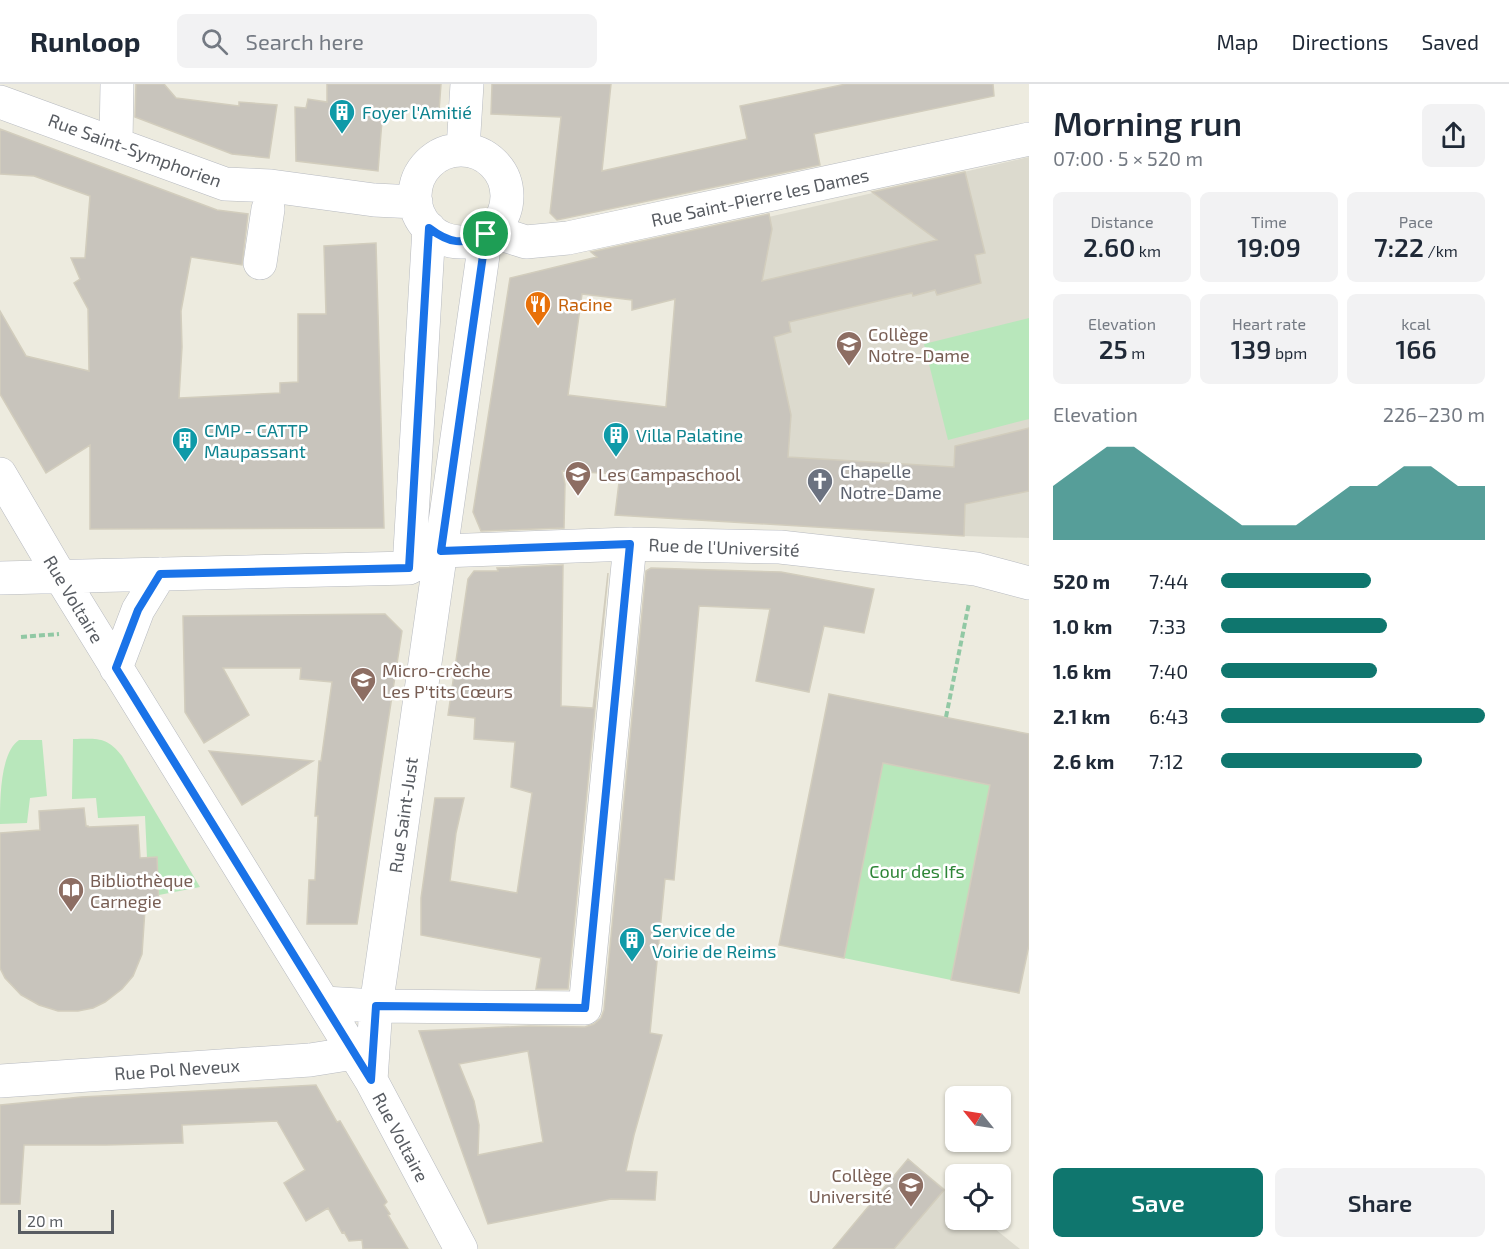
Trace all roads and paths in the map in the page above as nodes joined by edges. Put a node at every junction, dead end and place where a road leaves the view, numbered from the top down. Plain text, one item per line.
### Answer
1 (117, 84) edge
2 (467, 84) edge
3 (0, 102) edge
4 (1029, 139) edge
5 (116, 143) junction
6 (463, 149) junction
7 (268, 209) dead end
8 (422, 215) junction
9 (489, 233) junction
10 (260, 263) dead end
11 (0, 474) edge
12 (630, 544) junction
13 (441, 551) junction
14 (409, 568) junction
15 (160, 574) junction
16 (60, 576) junction
17 (0, 578) edge
18 (1029, 583) edge
19 (969, 603) dead end
20 (67, 633) dead end
21 (21, 637) dead end
22 (116, 668) junction
23 (946, 717) dead end
24 (324, 1003) junction
25 (376, 1006) junction
26 (354, 1053) junction
27 (371, 1080) junction
28 (0, 1081) edge
29 (461, 1249) edge

1 - 5 street
2 - 6 street
3 - 5 street, Rue Saint-Symphorien
4 - 9 street, Rue Saint-Pierre les Dames
5 - 8 street, Rue Saint-Symphorien
6 - 8 street
6 - 9 street
7 - 10 street
8 - 9 street
8 - 14 street
9 - 13 street, Rue Saint-Just
11 - 16 street, Rue Voltaire
12 - 13 street, Rue de l'Université
12 - 18 street, Rue de l'Université
12 - 25 street
13 - 14 street, Rue de l'Université
13 - 25 street, Rue Saint-Just
14 - 15 street, Rue de l'Université
15 - 16 street, Rue de l'Université
15 - 22 street
16 - 17 street, Rue de l'Université
16 - 22 street, Rue Voltaire
19 - 23 path
20 - 21 path
22 - 24 street, Rue Voltaire
24 - 25 street
24 - 26 street, Rue Voltaire
25 - 27 street, Rue Saint-Just
26 - 27 street, Rue Voltaire
26 - 28 street, Rue Pol Neveux
27 - 29 street, Rue Voltaire

